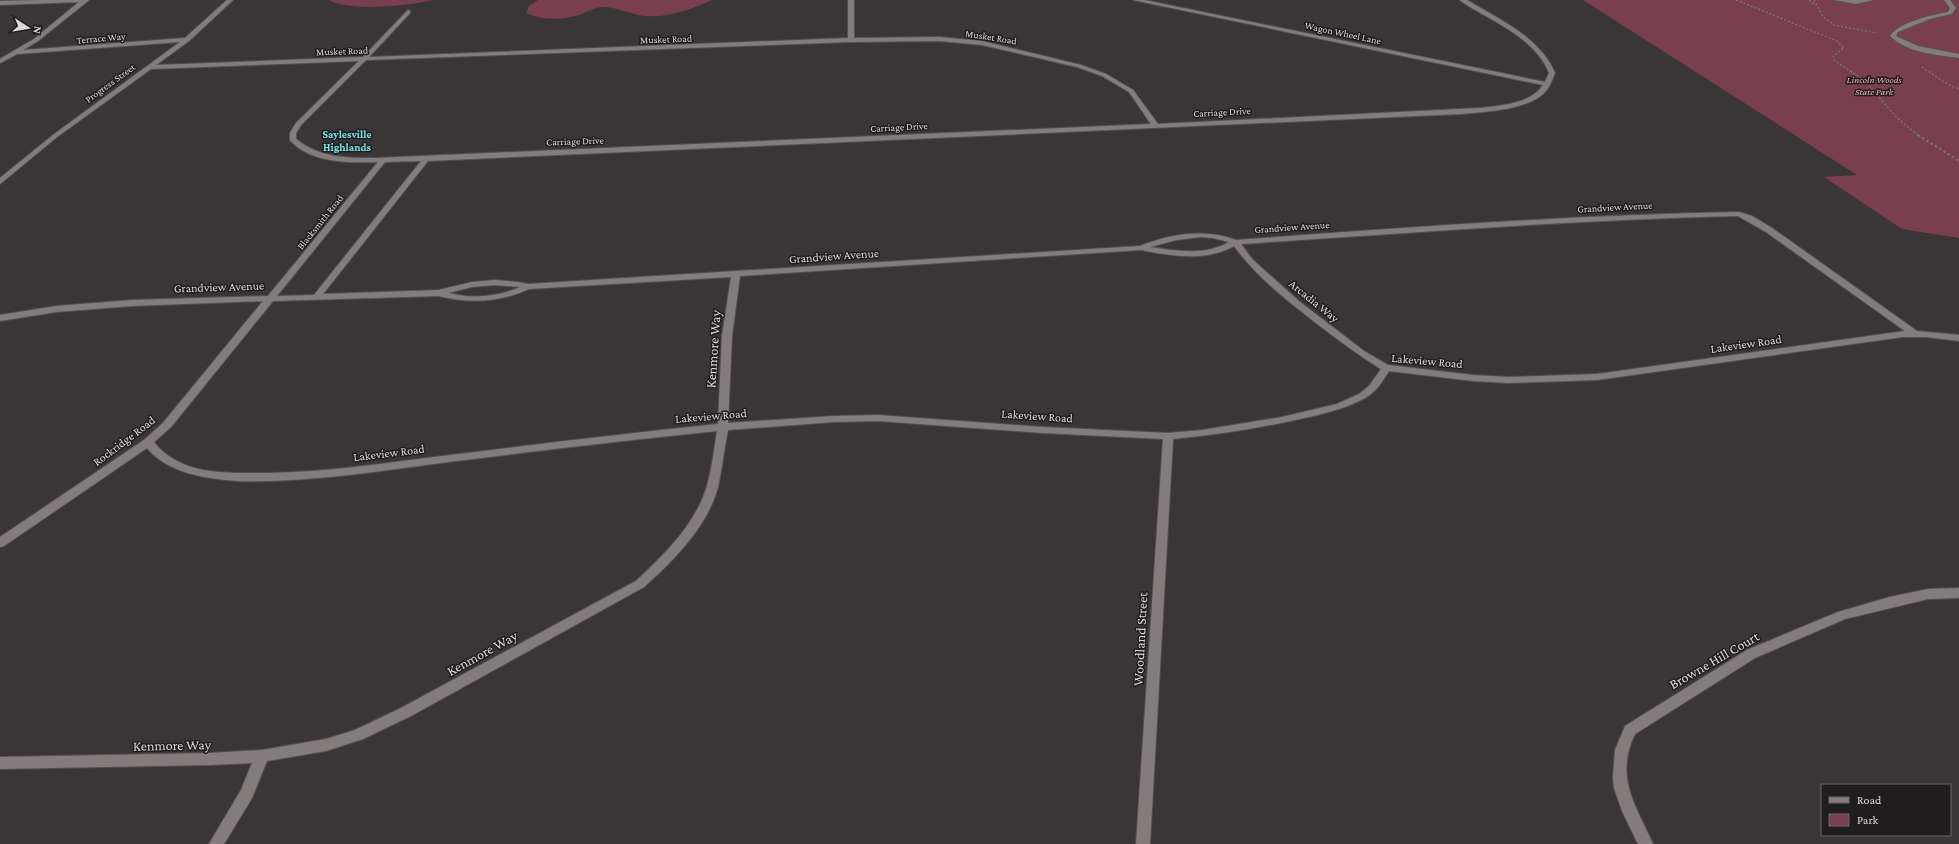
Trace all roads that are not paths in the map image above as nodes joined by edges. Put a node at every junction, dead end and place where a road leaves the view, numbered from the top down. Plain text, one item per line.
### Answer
1 (84, 0) edge
2 (89, 0) edge
3 (230, 0) edge
4 (851, 0) edge
5 (1136, 0) edge
6 (1464, 0) edge
7 (1837, 0) edge
8 (1870, 0) edge
9 (1947, 0) edge
10 (0, 3) edge
11 (408, 12) dead end
12 (187, 40) junction
13 (851, 40) junction
14 (17, 52) junction
15 (1959, 56) edge
16 (364, 59) junction
17 (0, 61) edge
18 (150, 67) junction
19 (1547, 84) junction
20 (1156, 126) junction
21 (426, 158) junction
22 (384, 159) junction
23 (0, 182) edge
24 (1235, 242) junction
25 (1142, 248) junction
26 (736, 274) junction
27 (528, 287) junction
28 (439, 293) junction
29 (317, 296) junction
30 (272, 297) junction
31 (0, 318) edge
32 (1915, 334) junction
33 (1959, 338) edge
34 (1386, 368) junction
35 (723, 427) junction
36 (1168, 436) junction
37 (148, 442) junction
38 (0, 543) edge
39 (1959, 593) edge
40 (262, 756) junction
41 (0, 763) edge
42 (216, 844) edge
43 (1143, 844) edge
44 (1646, 844) edge

1 - 2 street
1 - 10 street
1 - 14 street
3 - 12 street, Progress Street
4 - 13 street
5 - 19 street, Wagon Wheel Lane
6 - 19 street
7 - 8 street
9 - 15 street
11 - 16 street, Carriage Drive
12 - 14 street, Terrace Way
12 - 18 street, Progress Street
13 - 16 street, Musket Road
13 - 20 street, Musket Road
14 - 17 street
16 - 18 street, Musket Road
16 - 22 street, Carriage Drive
18 - 23 street, Progress Street
19 - 20 street, Carriage Drive
20 - 21 street, Carriage Drive
21 - 22 street, Carriage Drive
21 - 29 street
22 - 30 street, Blacksmith Road
24 - 25 street, Grandview Avenue
24 - 25 street, Grandview Avenue
24 - 32 street, Grandview Avenue
24 - 34 street, Arcadia Way
25 - 26 street, Grandview Avenue
26 - 27 street, Grandview Avenue
26 - 35 street, Kenmore Way
27 - 28 street, Grandview Avenue
27 - 28 street, Grandview Avenue
28 - 29 street, Grandview Avenue
29 - 30 street, Grandview Avenue
30 - 31 street, Grandview Avenue
30 - 37 street, Rockridge Road
32 - 33 street
32 - 34 street, Lakeview Road
34 - 36 street, Lakeview Road
35 - 36 street, Lakeview Road
35 - 37 street, Lakeview Road
35 - 40 street, Kenmore Way
36 - 43 street, Woodland Street
37 - 38 street, Rockridge Road
39 - 44 street, Browne Hill Court
40 - 41 street, Kenmore Way
40 - 42 street

